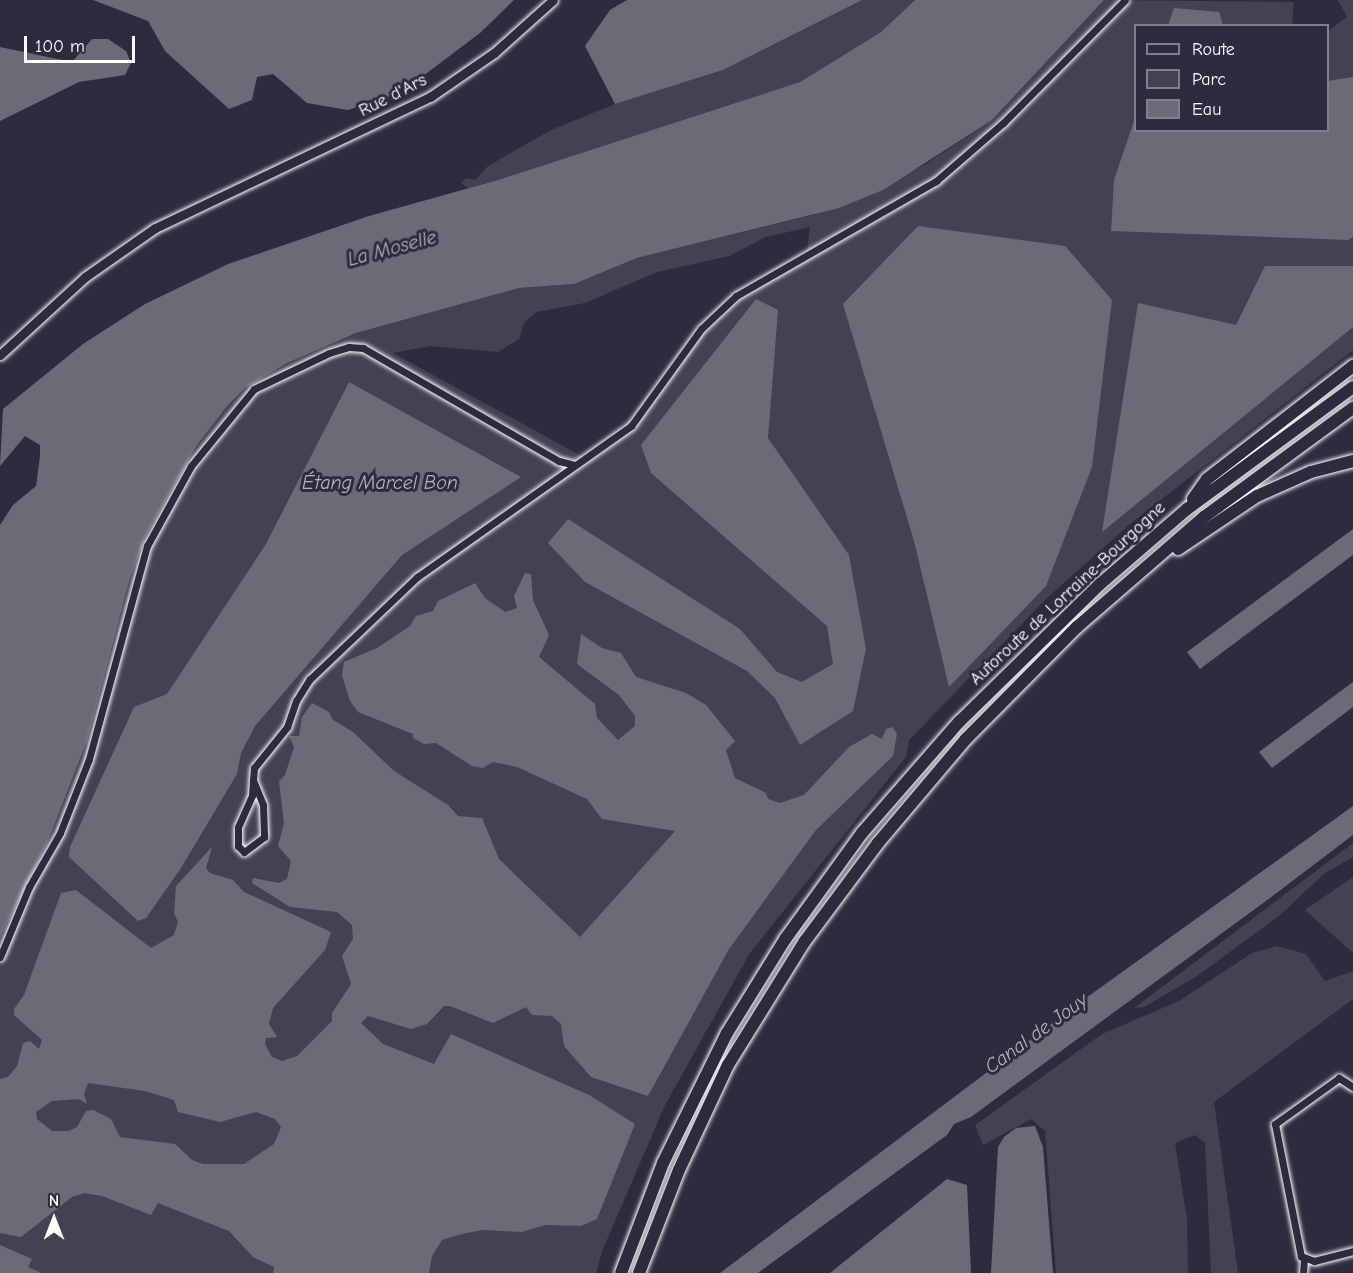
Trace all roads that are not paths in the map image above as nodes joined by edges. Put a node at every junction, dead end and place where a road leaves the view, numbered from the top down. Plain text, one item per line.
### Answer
1 (553, 0) edge
2 (1125, 0) edge
3 (0, 355) edge
4 (1353, 366) edge
5 (1353, 387) edge
6 (1353, 408) edge
7 (1353, 461) edge
8 (575, 465) junction
9 (1187, 508) junction
10 (1109, 599) junction
11 (253, 780) junction
12 (0, 957) edge
13 (1353, 1087) edge
14 (1353, 1251) edge
15 (1304, 1259) junction
16 (621, 1273) edge
17 (639, 1273) edge
18 (1303, 1273) edge

1 - 3 main road, Rue d'Ars
2 - 8 street
4 - 9 highway
5 - 9 highway, Autoroute de Lorraine-Bourgogne
6 - 10 highway, Autoroute de Lorraine-Bourgogne
7 - 10 highway
8 - 11 street
8 - 12 street
9 - 16 highway, Autoroute de Lorraine-Bourgogne
10 - 17 highway, Autoroute de Lorraine-Bourgogne
11 - 11 street
13 - 15 street
14 - 15 street
15 - 18 street

